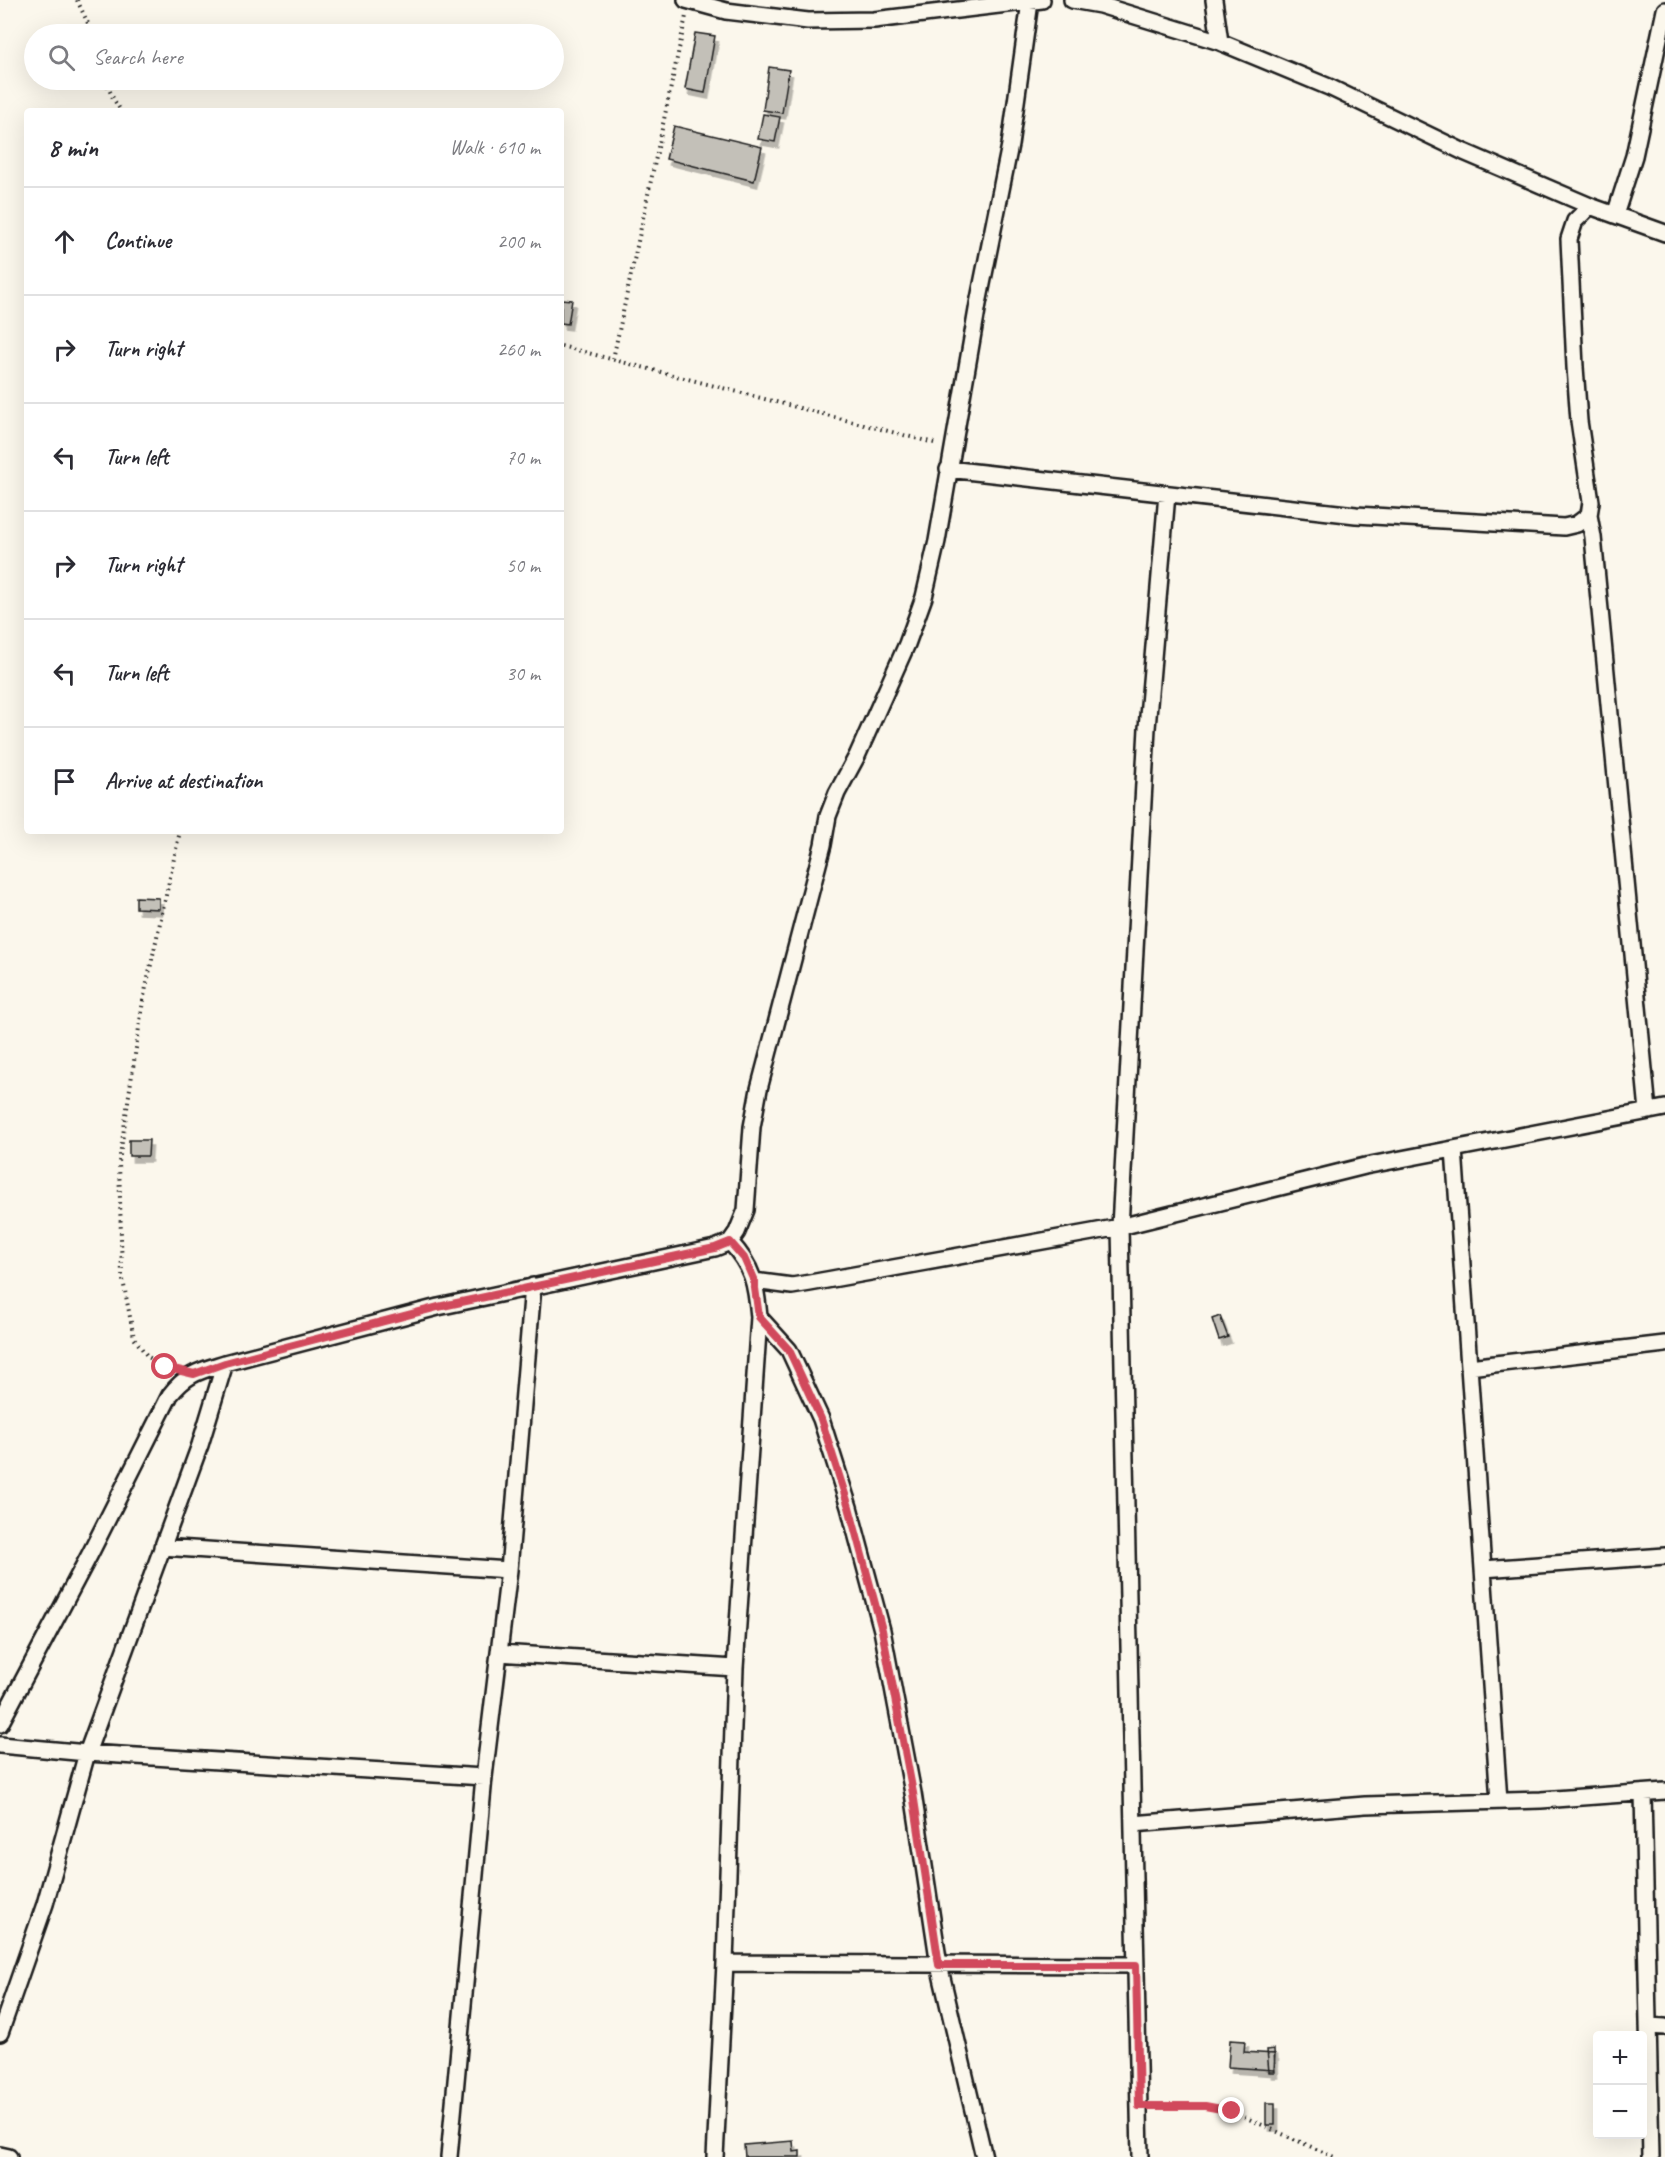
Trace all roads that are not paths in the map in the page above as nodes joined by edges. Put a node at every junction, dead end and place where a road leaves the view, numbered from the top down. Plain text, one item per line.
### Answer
1 (1072, 0) edge
2 (1224, 0) edge
3 (688, 1) edge
4 (1036, 1) edge
5 (1216, 8) edge
6 (1665, 10) edge
7 (1220, 42) junction
8 (1590, 206) junction
9 (1615, 215) junction
10 (1665, 233) edge
11 (948, 469) junction
12 (1167, 494) junction
13 (1589, 515) junction
14 (1665, 1108) edge
15 (1648, 1111) junction
16 (1454, 1149) junction
17 (1120, 1227) junction
18 (730, 1242) junction
19 (754, 1281) junction
20 (533, 1286) junction
21 (759, 1317) junction
22 (1665, 1344) edge
23 (225, 1363) junction
24 (1469, 1367) junction
25 (162, 1547) junction
26 (1665, 1556) edge
27 (1483, 1569) junction
28 (509, 1570) junction
29 (500, 1653) junction
30 (735, 1668) junction
31 (0, 1724) edge
32 (0, 1745) edge
33 (87, 1753) junction
34 (484, 1777) junction
35 (1665, 1791) edge
36 (1643, 1793) junction
37 (1499, 1801) junction
38 (1133, 1824) junction
39 (725, 1964) junction
40 (939, 1965) junction
41 (1136, 1965) junction
42 (1648, 2026) junction
43 (1665, 2027) edge
44 (0, 2033) edge
45 (0, 2155) edge
46 (9, 2157) edge
47 (449, 2157) edge
48 (715, 2157) edge
49 (984, 2157) edge
50 (1140, 2157) edge
51 (1651, 2157) edge

1 - 7 street
2 - 5 street
3 - 4 street
4 - 11 street
5 - 7 street
6 - 9 street
7 - 8 street
8 - 9 street
8 - 13 street
9 - 10 street
11 - 12 street
11 - 18 street
12 - 13 street
12 - 17 street
13 - 15 street
14 - 15 street
15 - 16 street
16 - 17 street
16 - 24 street
17 - 19 street
17 - 38 street
18 - 19 street
18 - 20 street
19 - 21 street
20 - 23 street
20 - 28 street
21 - 30 street
21 - 40 street
22 - 24 street
23 - 25 street
23 - 31 street
24 - 27 street
25 - 28 street
25 - 33 street
26 - 27 street
27 - 37 street
28 - 29 street
29 - 30 street
29 - 34 street
30 - 39 street
32 - 33 street
33 - 34 street
33 - 44 street
34 - 47 street
35 - 36 street
36 - 37 street
36 - 42 street
37 - 38 street
38 - 41 street
39 - 40 street
39 - 48 street
40 - 41 street
40 - 49 street
41 - 50 street
42 - 43 street
42 - 51 street
45 - 46 street

